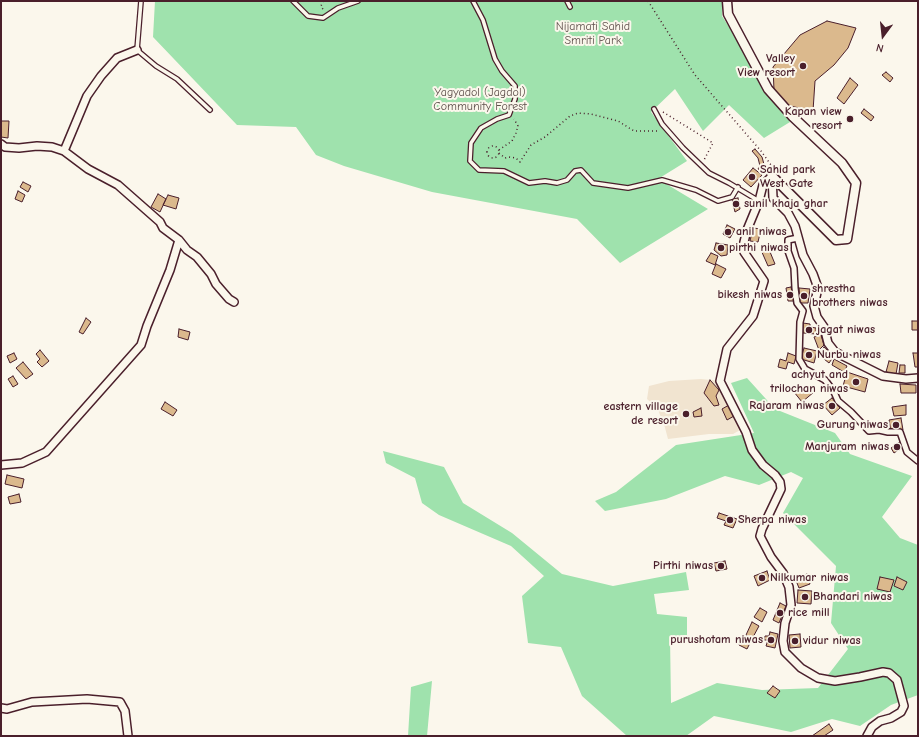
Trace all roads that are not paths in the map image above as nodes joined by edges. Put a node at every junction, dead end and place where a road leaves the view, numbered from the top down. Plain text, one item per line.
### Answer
1 (141, 1) edge
2 (293, 1) edge
3 (358, 1) edge
4 (473, 1) edge
5 (567, 1) edge
6 (727, 1) edge
7 (570, 7) dead end
8 (137, 50) junction
9 (654, 109) dead end
10 (210, 110) dead end
11 (1, 144) edge
12 (64, 151) junction
13 (772, 176) junction
14 (738, 187) junction
15 (759, 201) junction
16 (798, 238) junction
17 (180, 240) junction
18 (234, 302) dead end
19 (918, 378) edge
20 (918, 461) edge
21 (1, 466) edge
22 (1, 708) edge
23 (128, 736) edge
24 (867, 736) edge

1 - 8 lane
2 - 3 lane
4 - 14 lane
5 - 7 lane
6 - 13 street
8 - 10 lane
8 - 12 street
9 - 14 lane
11 - 12 street
12 - 17 street
13 - 15 street
13 - 16 street
14 - 15 lane
15 - 24 street
16 - 19 street
16 - 20 street
17 - 18 street
17 - 21 street
22 - 23 street

